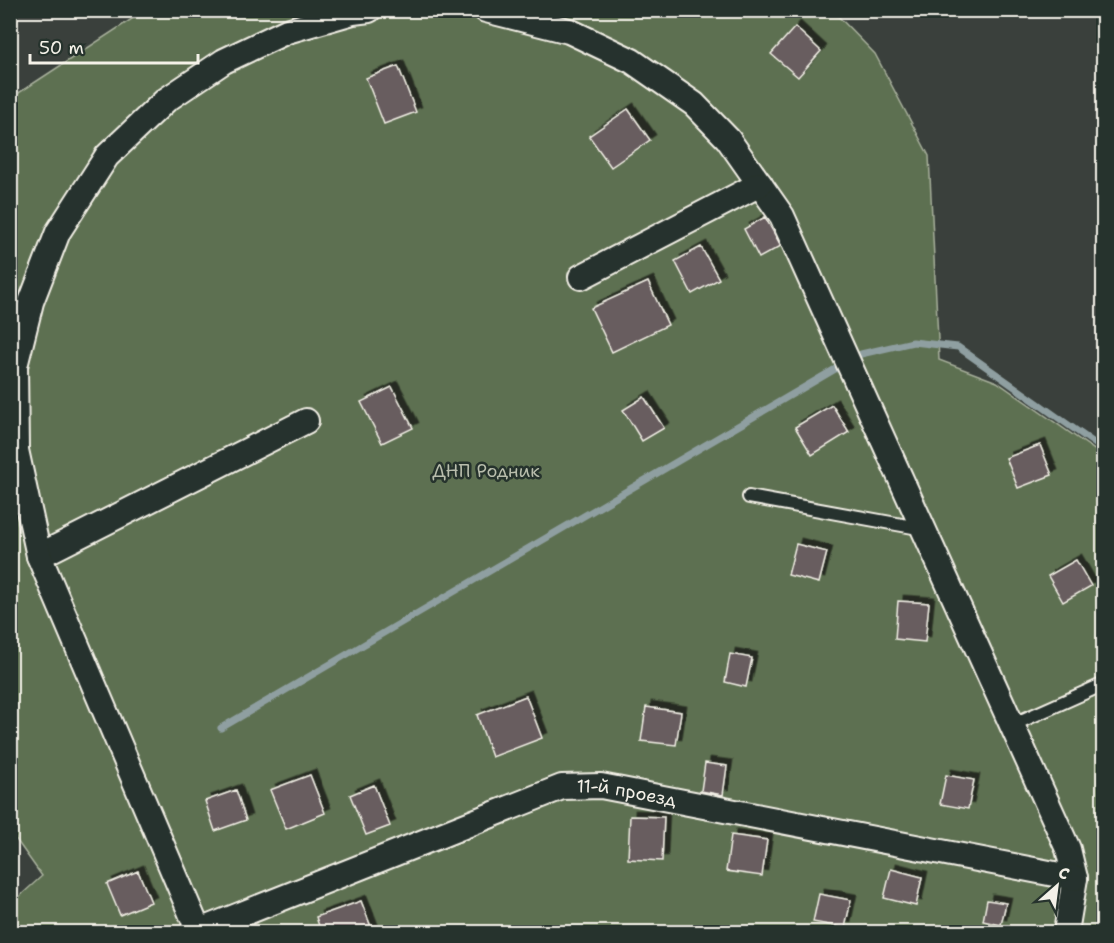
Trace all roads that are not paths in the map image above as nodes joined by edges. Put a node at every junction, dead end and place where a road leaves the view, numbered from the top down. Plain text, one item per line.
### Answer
1 (369, 10) edge
2 (486, 10) edge
3 (760, 184) junction
4 (581, 277) dead end
5 (306, 421) dead end
6 (749, 497) dead end
7 (924, 530) junction
8 (39, 556) junction
9 (1104, 684) edge
10 (1012, 725) junction
11 (1075, 878) junction
12 (198, 932) edge
13 (1066, 933) edge

1 - 8 street
2 - 3 street
3 - 4 street
3 - 7 street
5 - 8 street
6 - 7 lane
7 - 10 street
8 - 12 street
9 - 10 lane
10 - 11 street
11 - 12 street, 11-й проезд
11 - 13 street

